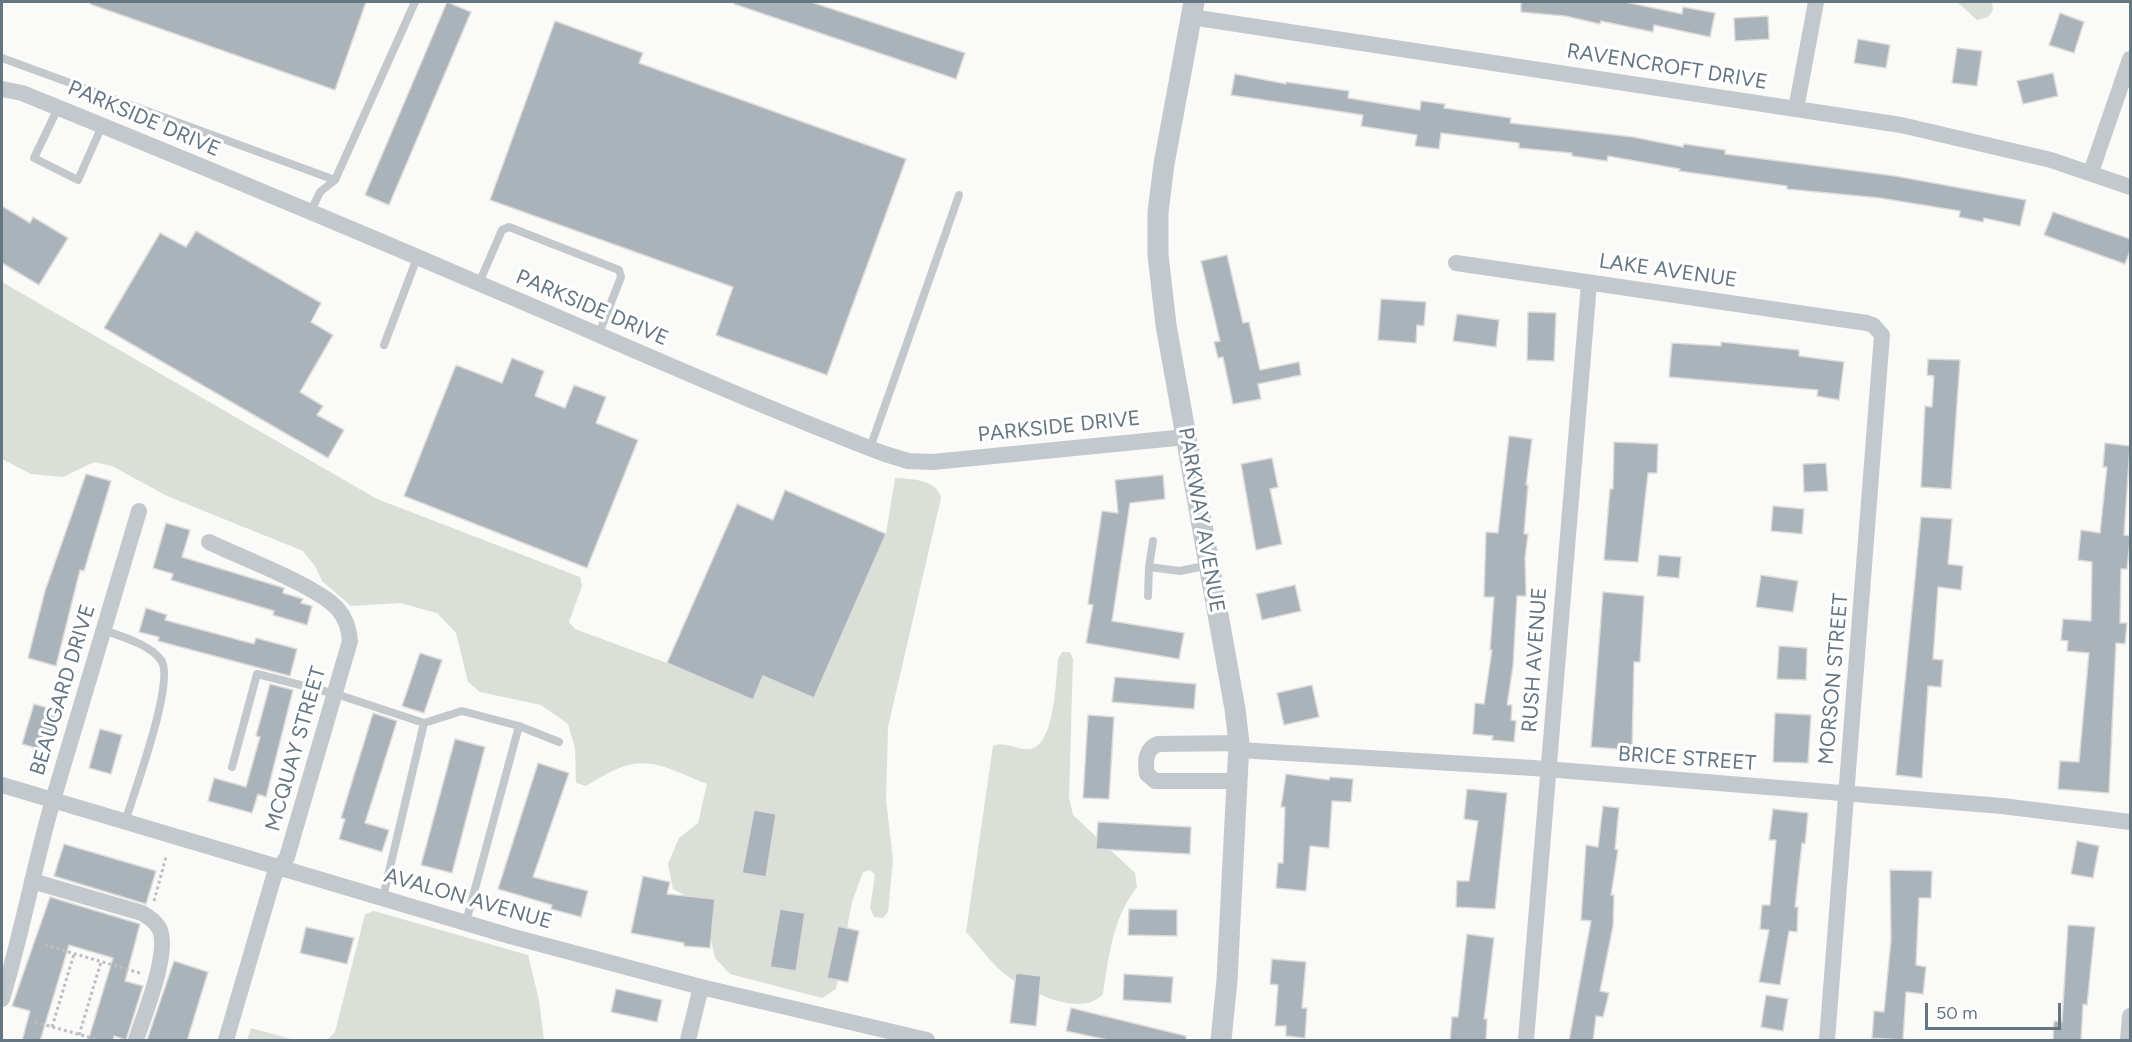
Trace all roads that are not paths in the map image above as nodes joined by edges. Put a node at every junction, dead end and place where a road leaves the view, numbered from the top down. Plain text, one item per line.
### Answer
1 (415, 2) edge
2 (1816, 2) edge
3 (1192, 9) edge
4 (2, 58) edge
5 (2130, 59) edge
6 (2, 89) edge
7 (58, 108) junction
8 (1796, 110) junction
9 (102, 126) junction
10 (2091, 172) junction
11 (335, 180) junction
12 (2130, 187) edge
13 (959, 195) dead end
14 (310, 214) junction
15 (417, 258) junction
16 (1456, 263) dead end
17 (478, 283) junction
18 (1589, 283) junction
19 (1873, 325) joint
20 (598, 336) junction
21 (384, 345) dead end
22 (1186, 437) junction
23 (870, 448) junction
24 (139, 511) dead end
25 (1154, 541) dead end
26 (208, 542) dead end
27 (1209, 565) junction
28 (1149, 567) junction
29 (1148, 596) dead end
30 (104, 630) junction
31 (336, 694) junction
32 (424, 723) junction
33 (519, 726) junction
34 (559, 742) dead end
35 (1239, 746) junction
36 (232, 767) dead end
37 (1549, 771) junction
38 (1237, 780) junction
39 (2, 785) edge
40 (1848, 794) junction
41 (53, 800) junction
42 (125, 822) junction
43 (2130, 822) edge
44 (280, 867) junction
45 (32, 881) junction
46 (382, 897) junction
47 (466, 922) junction
48 (701, 987) junction
49 (2, 999) edge
50 (2130, 1016) edge
51 (884, 1035) edge
52 (136, 1041) edge
53 (226, 1041) edge
54 (688, 1041) edge
55 (927, 1041) edge
56 (1221, 1041) edge
57 (1526, 1041) edge
58 (1827, 1041) edge
59 (2128, 1041) edge

1 - 11 lane
2 - 8 street
3 - 8 street, RAVENCROFT DRIVE
3 - 22 street, PARKWAY AVENUE
4 - 11 lane
5 - 10 street
6 - 7 street, PARKSIDE DRIVE
7 - 9 street, PARKSIDE DRIVE
7 - 9 lane
8 - 10 street, RAVENCROFT DRIVE
9 - 14 street, PARKSIDE DRIVE
10 - 12 street, RAVENCROFT DRIVE
11 - 14 lane
13 - 23 lane
14 - 15 street, PARKSIDE DRIVE
15 - 17 street, PARKSIDE DRIVE
15 - 21 lane
16 - 18 street, LAKE AVENUE
17 - 20 street, PARKSIDE DRIVE
17 - 20 lane
18 - 19 street, LAKE AVENUE
18 - 37 street, RUSH AVENUE
19 - 40 street, MORSON STREET
20 - 23 street, PARKSIDE DRIVE
22 - 23 street, PARKSIDE DRIVE
22 - 27 street, PARKWAY AVENUE
24 - 30 street, BEAUGARD DRIVE
25 - 28 lane
26 - 31 street, MCQUAY STREET
27 - 28 lane
27 - 35 street, PARKWAY AVENUE
28 - 29 lane
30 - 41 street, BEAUGARD DRIVE
30 - 42 lane
31 - 32 lane
31 - 36 lane
31 - 44 street, MCQUAY STREET
32 - 33 lane
32 - 46 lane
33 - 34 lane
33 - 47 lane
35 - 37 street, BRICE STREET
35 - 38 street, PARKWAY AVENUE
35 - 38 street, BRICE STREET
37 - 40 street, BRICE STREET
37 - 57 street, RUSH AVENUE
38 - 56 street, PARKWAY AVENUE
39 - 41 street, AVALON AVENUE
40 - 43 street, BRICE STREET
40 - 58 street, MORSON STREET
41 - 42 street, AVALON AVENUE
41 - 45 street, BEAUGARD DRIVE
42 - 44 street, AVALON AVENUE
44 - 46 street, AVALON AVENUE
44 - 53 street, MCQUAY STREET
45 - 49 street, BEAUGARD DRIVE
45 - 52 street
46 - 47 street, AVALON AVENUE
47 - 48 street, AVALON AVENUE
48 - 51 street, AVALON AVENUE
48 - 54 street
50 - 59 street
51 - 55 street, AVALON AVENUE

